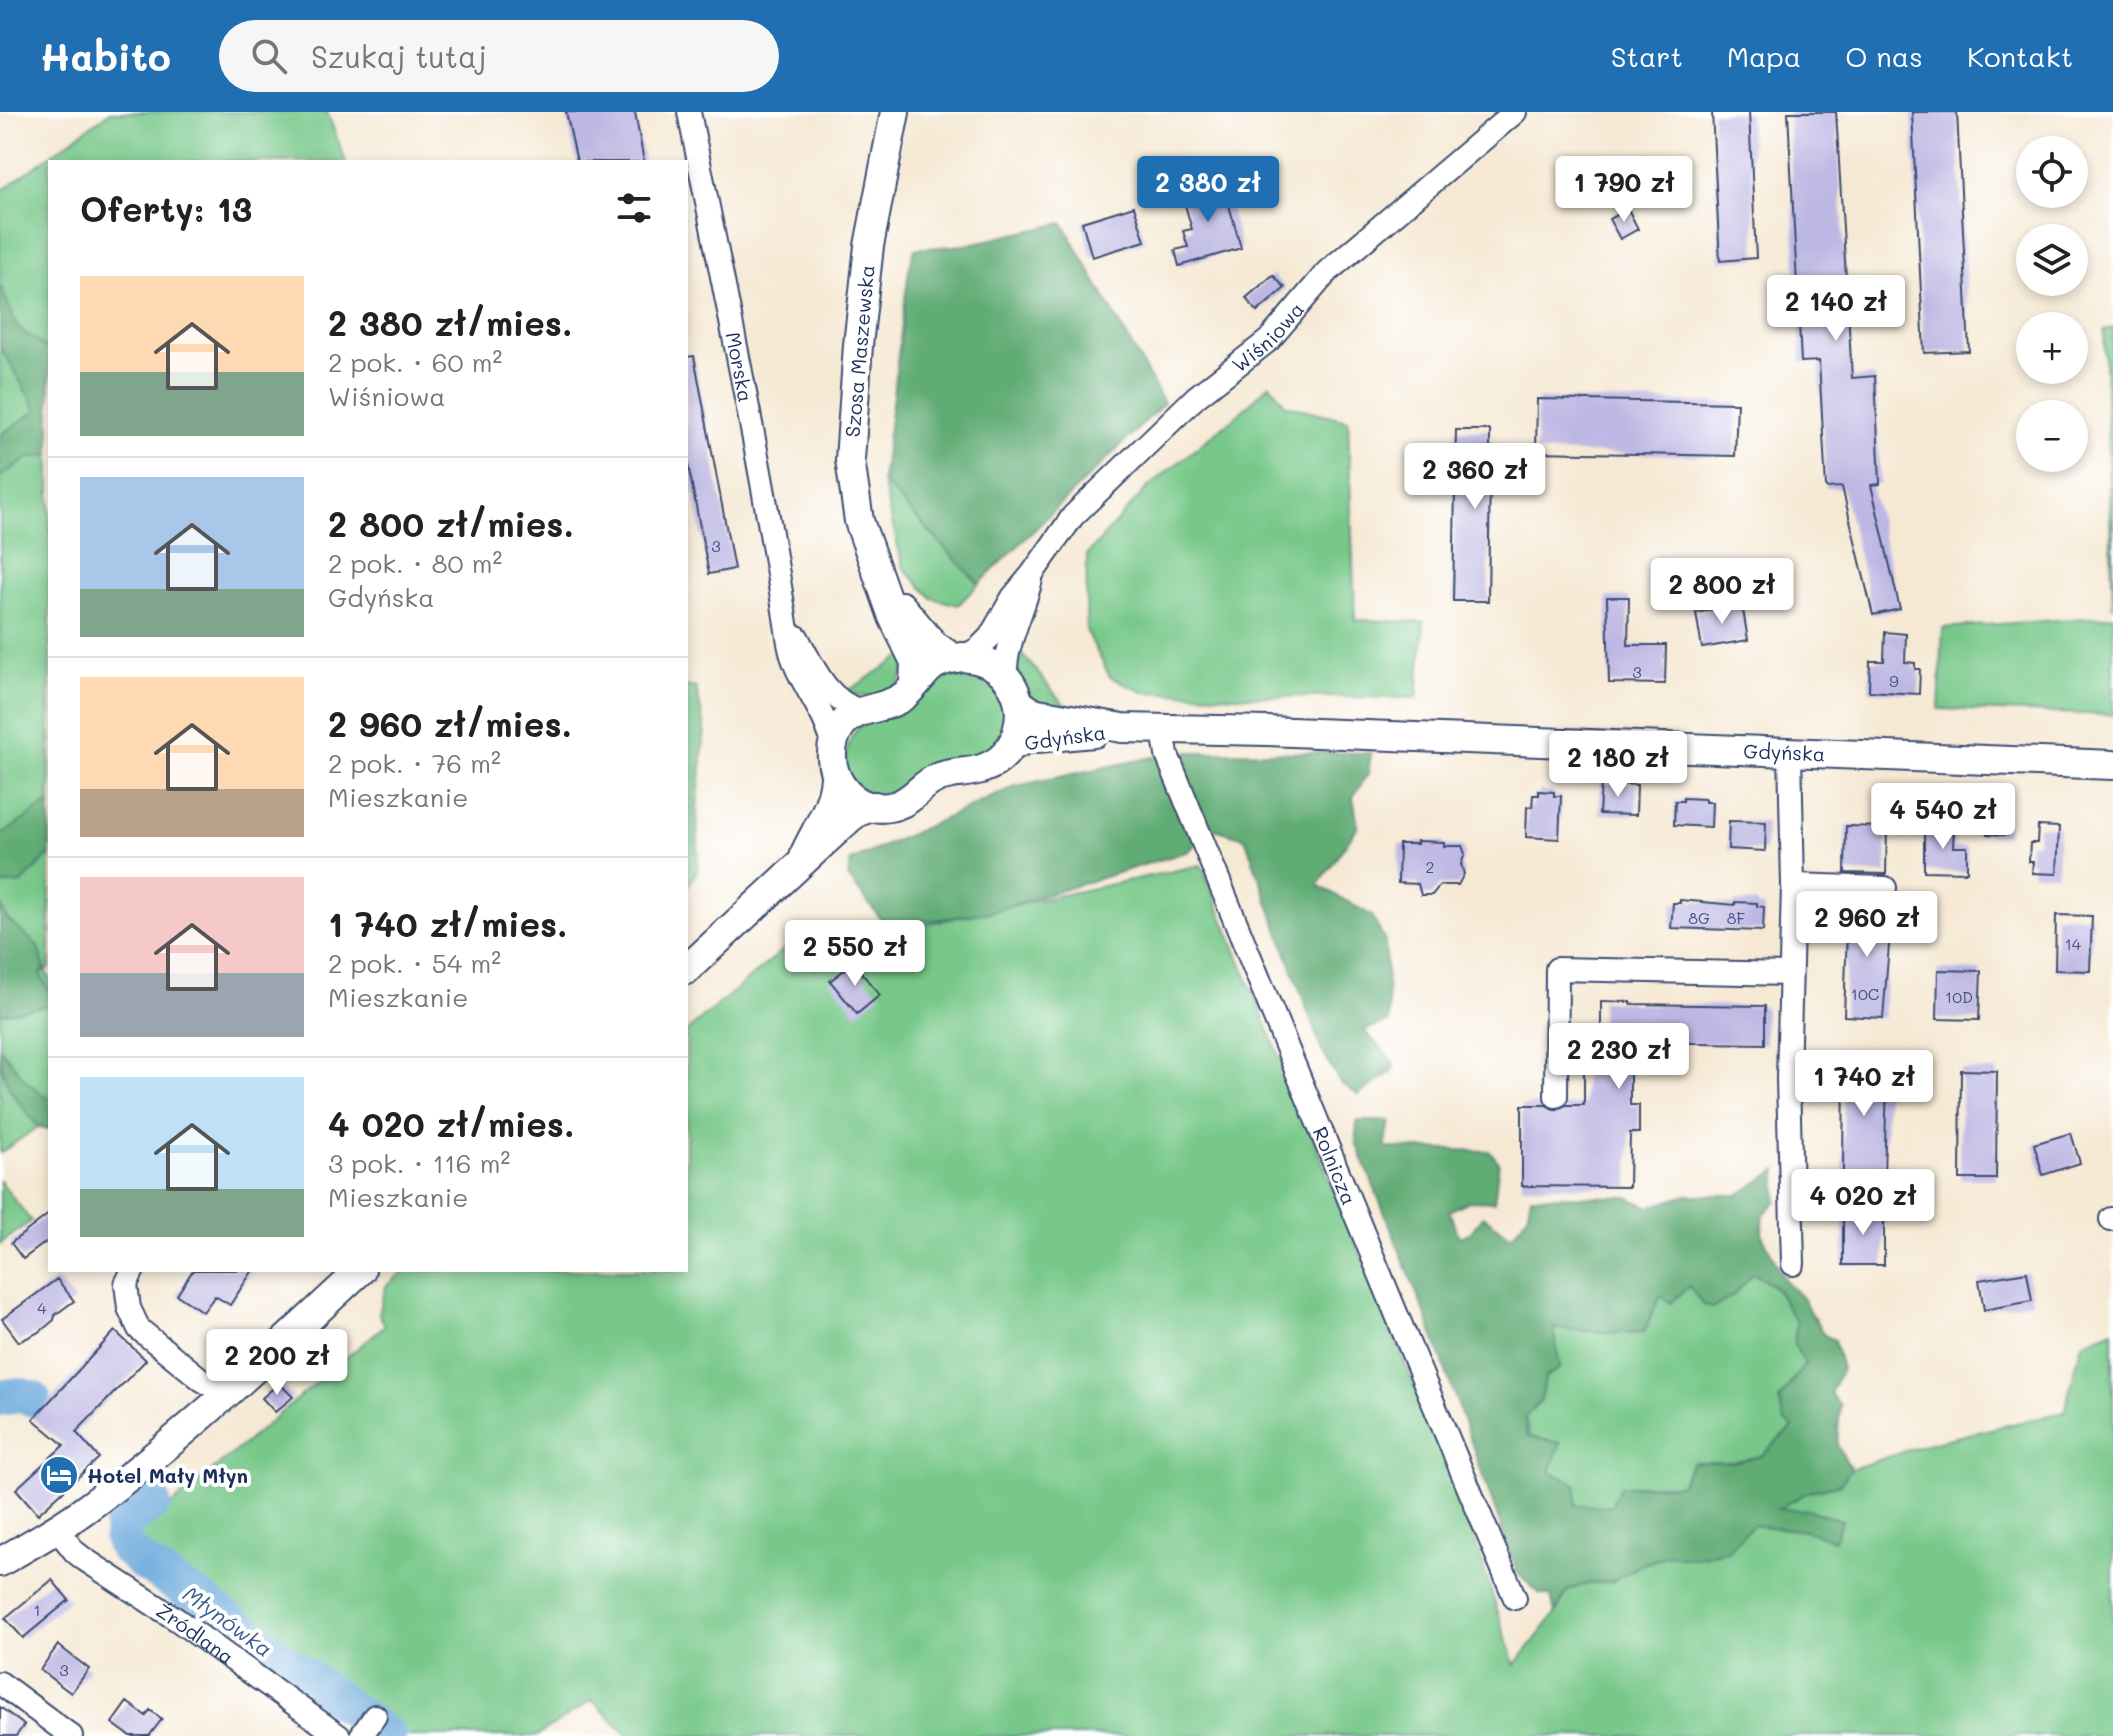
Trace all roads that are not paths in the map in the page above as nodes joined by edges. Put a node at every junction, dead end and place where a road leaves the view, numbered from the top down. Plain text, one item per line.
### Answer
1 (689, 112) edge
2 (895, 112) edge
3 (1515, 112) edge
4 (1032, 574) junction
5 (884, 587) junction
6 (788, 622) junction
7 (958, 658) junction
8 (914, 685) junction
9 (1013, 690) junction
10 (861, 711) junction
11 (1122, 728) junction
12 (1163, 729) junction
13 (1009, 748) junction
14 (833, 749) junction
15 (1790, 753) junction
16 (2113, 765) edge
17 (835, 777) junction
18 (875, 806) junction
19 (802, 861) junction
20 (1793, 885) junction
21 (1885, 888) dead end
22 (688, 968) edge
23 (1789, 974) junction
24 (1556, 1096) dead end
25 (1793, 1264) dead end
26 (132, 1272) edge
27 (359, 1272) edge
28 (227, 1394) junction
29 (56, 1528) junction
30 (0, 1562) edge
31 (1515, 1598) dead end
32 (0, 1683) edge
33 (375, 1716) dead end
34 (71, 1736) edge
35 (339, 1736) edge
36 (361, 1736) edge

1 - 6 street, Morska
2 - 5 main road, Szosa Maszewska
3 - 4 street, Wiśniowa
4 - 7 street, Wiśniowa
4 - 9 street, Wiśniowa
5 - 7 main road, Szosa Maszewska
5 - 8 main road, Szosa Maszewska
6 - 10 street, Morska
6 - 14 street, Morska
7 - 8 main road
7 - 9 main road, Gdyńska
8 - 10 main road
9 - 11 main road, Gdyńska
9 - 13 main road
10 - 14 main road
11 - 12 main road, Gdyńska
11 - 13 main road, Gdyńska
12 - 15 main road, Gdyńska
12 - 31 street, Rolnicza
13 - 18 main road, Gdyńska
14 - 17 main road
15 - 16 main road, Gdyńska
15 - 20 street
17 - 18 main road
17 - 19 main road
18 - 19 main road, Gdyńska
19 - 22 main road, Gdyńska
20 - 21 street
20 - 23 street
23 - 24 street
23 - 25 street
26 - 28 street
27 - 28 main road
28 - 29 main road
29 - 30 main road
29 - 35 street, Źródlana
32 - 34 street
33 - 36 street

